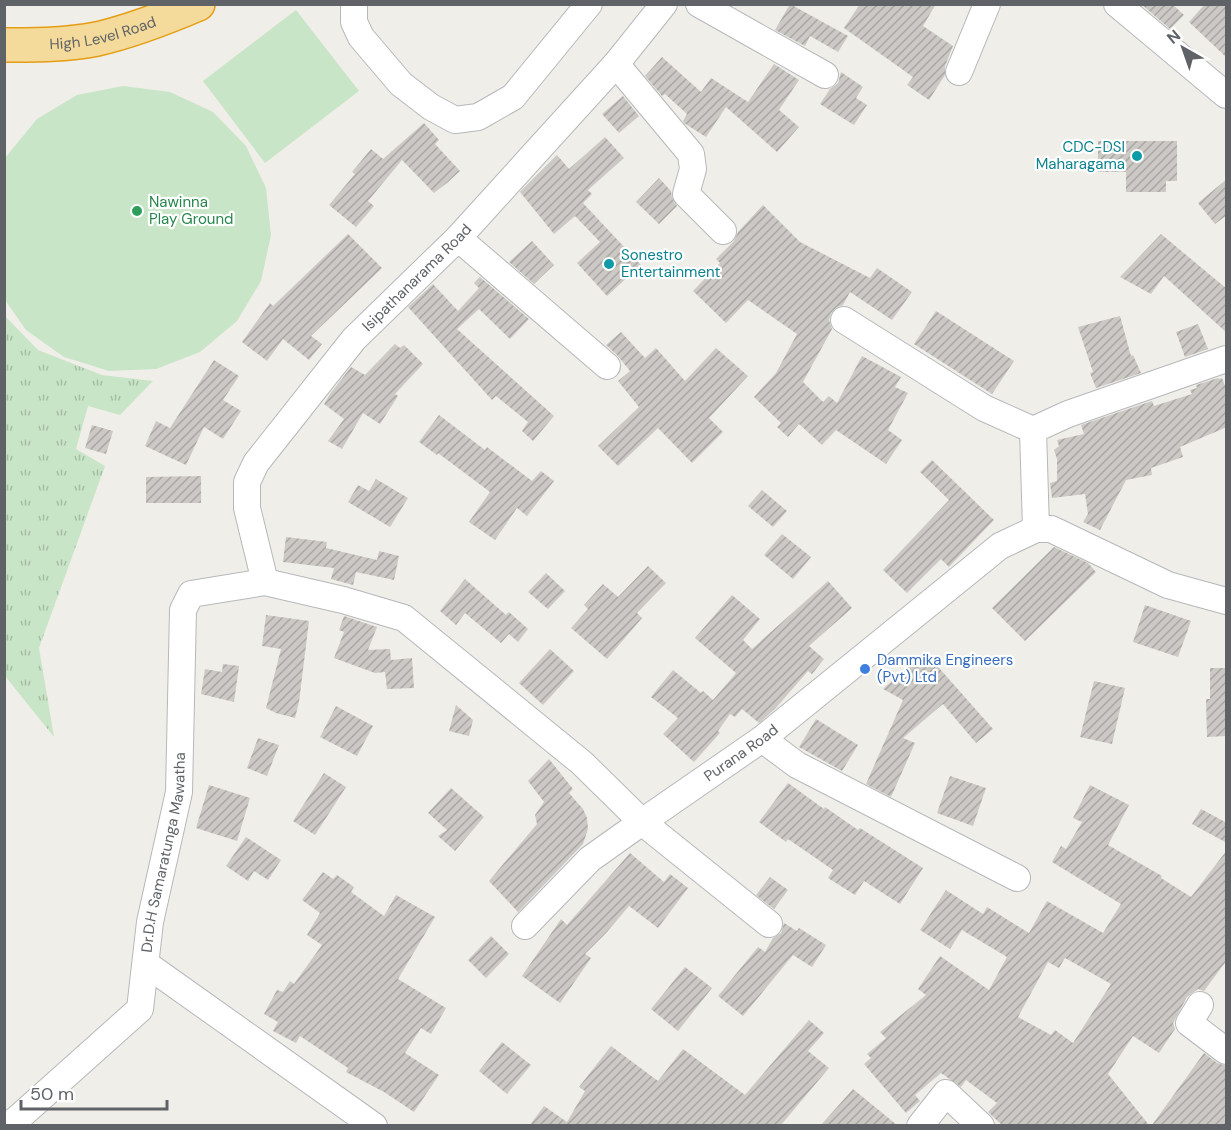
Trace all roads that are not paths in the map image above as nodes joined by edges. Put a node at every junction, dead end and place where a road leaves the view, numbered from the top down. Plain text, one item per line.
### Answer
1 (198, 4) edge
2 (354, 4) edge
3 (589, 4) edge
4 (664, 4) edge
5 (699, 4) edge
6 (987, 4) edge
7 (1117, 4) edge
8 (4, 45) edge
9 (616, 64) junction
10 (959, 72) dead end
11 (825, 75) dead end
12 (1227, 95) edge
13 (723, 231) dead end
14 (458, 238) junction
15 (844, 320) dead end
16 (1227, 359) edge
17 (608, 366) dead end
18 (1033, 430) junction
19 (1036, 529) junction
20 (266, 582) junction
21 (1227, 601) edge
22 (762, 738) junction
23 (642, 822) junction
24 (1017, 878) dead end
25 (769, 924) dead end
26 (525, 926) dead end
27 (146, 964) junction
28 (1200, 1005) dead end
29 (1227, 1052) edge
30 (16, 1123) edge
31 (374, 1125) edge
32 (920, 1125) edge
33 (981, 1125) edge

1 - 8 highway, High Level Road
2 - 3 street
4 - 9 street, Isipathanarama Road
5 - 11 street
6 - 10 street
7 - 12 street
9 - 13 street
9 - 14 street, Isipathanarama Road
14 - 17 street
14 - 20 street, Isipathanarama Road
15 - 18 street
16 - 18 street
18 - 19 street
19 - 21 street
19 - 22 street, Purana Road
20 - 23 street
20 - 27 street, Dr.D.H Samaratunga Mawatha
22 - 23 street, Purana Road
22 - 24 street
23 - 25 street
23 - 26 street, Purana Road
27 - 30 street, Dr.D.H Samaratunga Mawatha
27 - 31 street
28 - 29 street
32 - 33 street

